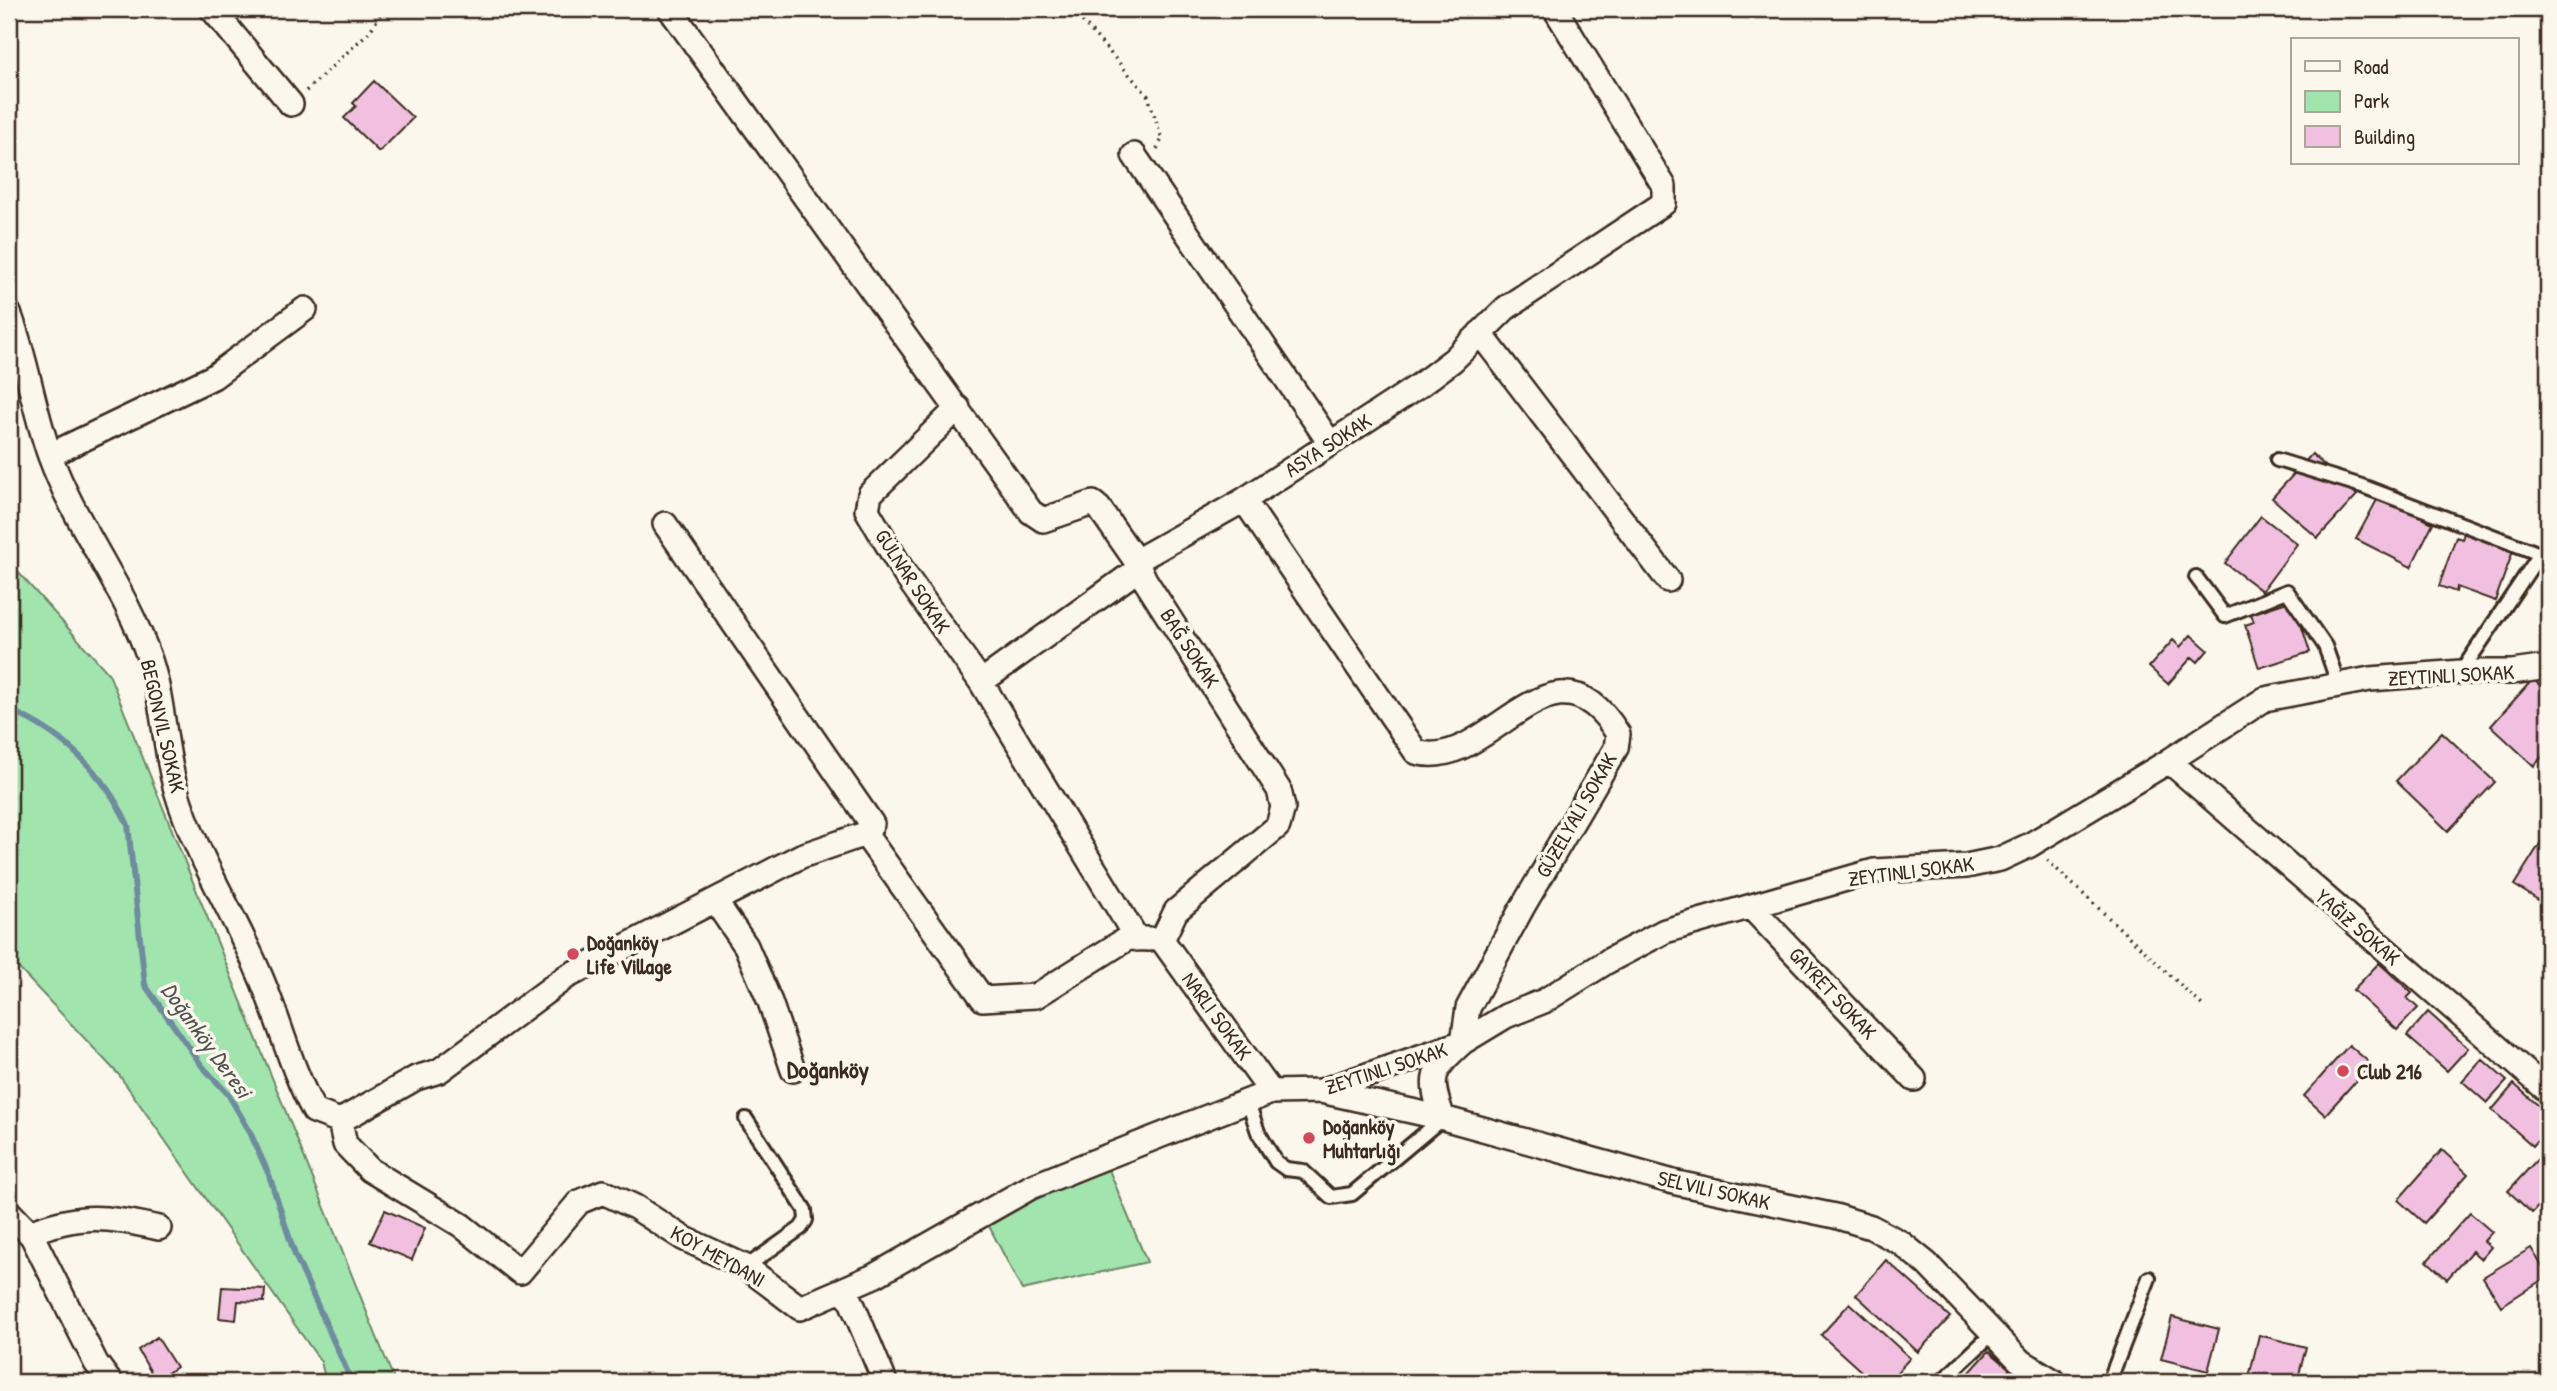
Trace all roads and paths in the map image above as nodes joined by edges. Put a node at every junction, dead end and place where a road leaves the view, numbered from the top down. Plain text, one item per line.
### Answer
1 (212, 9) edge
2 (384, 9) edge
3 (670, 9) edge
4 (911, 9) edge
5 (918, 9) edge
6 (1077, 9) edge
7 (1555, 9) edge
8 (291, 104) joint
9 (1139, 163) joint
10 (305, 309) dead end
11 (9, 313) edge
12 (1480, 333) junction
13 (958, 408) junction
14 (1330, 443) junction
15 (50, 455) junction
16 (2277, 460) dead end
17 (1244, 500) junction
18 (665, 524) dead end
19 (1138, 565) junction
20 (2196, 577) dead end
21 (1668, 580) dead end
22 (2548, 667) edge
23 (2461, 672) junction
24 (981, 682) junction
25 (2338, 683) junction
26 (2169, 761) junction
27 (865, 834) junction
28 (2030, 845) junction
29 (715, 901) junction
30 (1751, 907) junction
31 (1137, 939) junction
32 (1162, 940) junction
33 (2204, 1007) dead end
34 (1464, 1042) junction
35 (793, 1070) dead end
36 (1914, 1079) dead end
37 (1321, 1091) junction
38 (2548, 1091) edge
39 (1271, 1092) junction
40 (1248, 1102) junction
41 (1443, 1118) junction
42 (746, 1119) dead end
43 (340, 1121) junction
44 (9, 1212) edge
45 (159, 1228) dead end
46 (29, 1233) junction
47 (746, 1267) junction
48 (2149, 1278) dead end
49 (846, 1289) junction
50 (1992, 1334) junction
51 (110, 1382) edge
52 (885, 1382) edge
53 (1941, 1382) edge
54 (2053, 1382) edge
55 (2109, 1382) edge

1 - 8 street
2 - 8 path
3 - 13 street
4 - 5 path
6 - 9 path
7 - 12 street, ASYA SOKAK
9 - 14 street
10 - 15 street
11 - 15 street, BEGONVIL SOKAK
12 - 14 street, ASYA SOKAK
12 - 21 street
13 - 19 street, BAĞ SOKAK
13 - 24 street, GÜLNAR SOKAK
14 - 17 street, ASYA SOKAK
15 - 43 street, BEGONVIL SOKAK
16 - 23 lane
17 - 19 street, ASYA SOKAK
17 - 34 street, GÜZELYALI SOKAK
18 - 27 street
19 - 24 street, ASYA SOKAK
19 - 32 street, BAĞ SOKAK
20 - 25 lane
22 - 23 street, ZEYTINLI SOKAK
23 - 25 street, ZEYTINLI SOKAK
24 - 31 street, GÜLNAR SOKAK
25 - 26 street, ZEYTINLI SOKAK
26 - 28 street, ZEYTINLI SOKAK
26 - 38 street, YAĞIZ SOKAK
27 - 29 street
27 - 31 street
28 - 30 street, ZEYTINLI SOKAK
28 - 33 path
29 - 35 street
29 - 43 street
30 - 34 street, ZEYTINLI SOKAK
30 - 36 street, GAYRET SOKAK
31 - 32 street
32 - 39 street, NARLI SOKAK
34 - 37 street, ZEYTINLI SOKAK
34 - 41 street
37 - 39 street, ZEYTINLI SOKAK
37 - 41 street, SELVILI SOKAK
39 - 40 street, KOY MEYDANI
40 - 41 lane
40 - 49 street, KOY MEYDANI
41 - 50 street, SELVILI SOKAK
42 - 47 lane
43 - 47 street, KOY MEYDANI
44 - 46 street
45 - 46 street
46 - 51 street
47 - 49 street, KOY MEYDANI
48 - 55 lane
49 - 52 street
50 - 53 lane
50 - 54 street, SELVILI SOKAK

